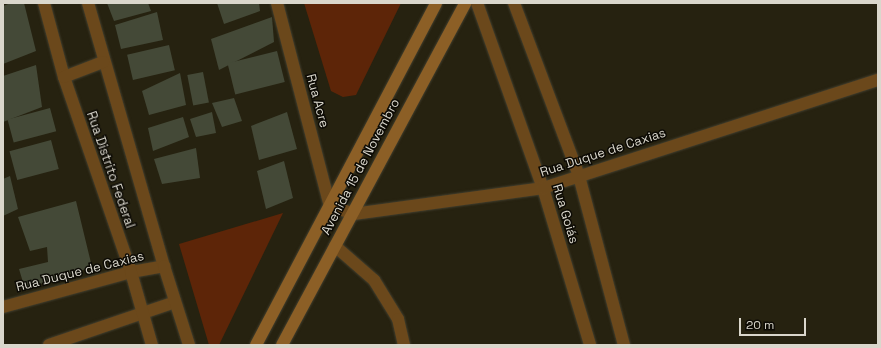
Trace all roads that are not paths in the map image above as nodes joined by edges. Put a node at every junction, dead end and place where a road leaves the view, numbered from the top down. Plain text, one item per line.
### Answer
1 (44, 3) edge
2 (88, 3) edge
3 (277, 3) edge
4 (436, 3) edge
5 (465, 3) edge
6 (477, 3) edge
7 (514, 3) edge
8 (104, 62) junction
9 (64, 77) junction
10 (878, 80) edge
11 (579, 176) junction
12 (543, 188) junction
13 (330, 206) junction
14 (354, 214) junction
15 (335, 246) junction
16 (164, 266) junction
17 (131, 272) junction
18 (175, 302) junction
19 (3, 307) edge
20 (143, 315) junction
21 (620, 344) edge
22 (49, 345) edge
23 (152, 345) edge
24 (189, 345) edge
25 (256, 345) edge
26 (282, 345) edge
27 (404, 345) edge
28 (590, 345) edge

1 - 9 street, Rua Distrito Federal
2 - 8 street, Rua Distrito Federal
3 - 13 street, Rua Acre
4 - 13 main road, Avenida 15 de Novembro
5 - 14 main road, Avenida 15 de Novembro
6 - 12 street, Rua Goiás
7 - 11 street, Rua Goiás
8 - 9 street
8 - 16 street, Rua Distrito Federal
9 - 17 street, Rua Distrito Federal
10 - 11 street, Rua Duque de Caxias
11 - 12 street, Rua Duque de Caxias
11 - 21 street, Rua Goiás
12 - 14 street, Rua Duque de Caxias
12 - 28 street, Rua Goiás
13 - 14 street, Rua Duque de Caxias
13 - 25 main road, Avenida 15 de Novembro
14 - 15 main road, Avenida 15 de Novembro
15 - 26 main road, Avenida 15 de Novembro
15 - 27 street
16 - 17 street, Rua Duque de Caxias
16 - 18 street, Rua Distrito Federal
17 - 19 street, Rua Duque de Caxias
17 - 20 street, Rua Distrito Federal
18 - 20 street
18 - 24 street, Rua Distrito Federal
20 - 22 street
20 - 23 street, Rua Distrito Federal

